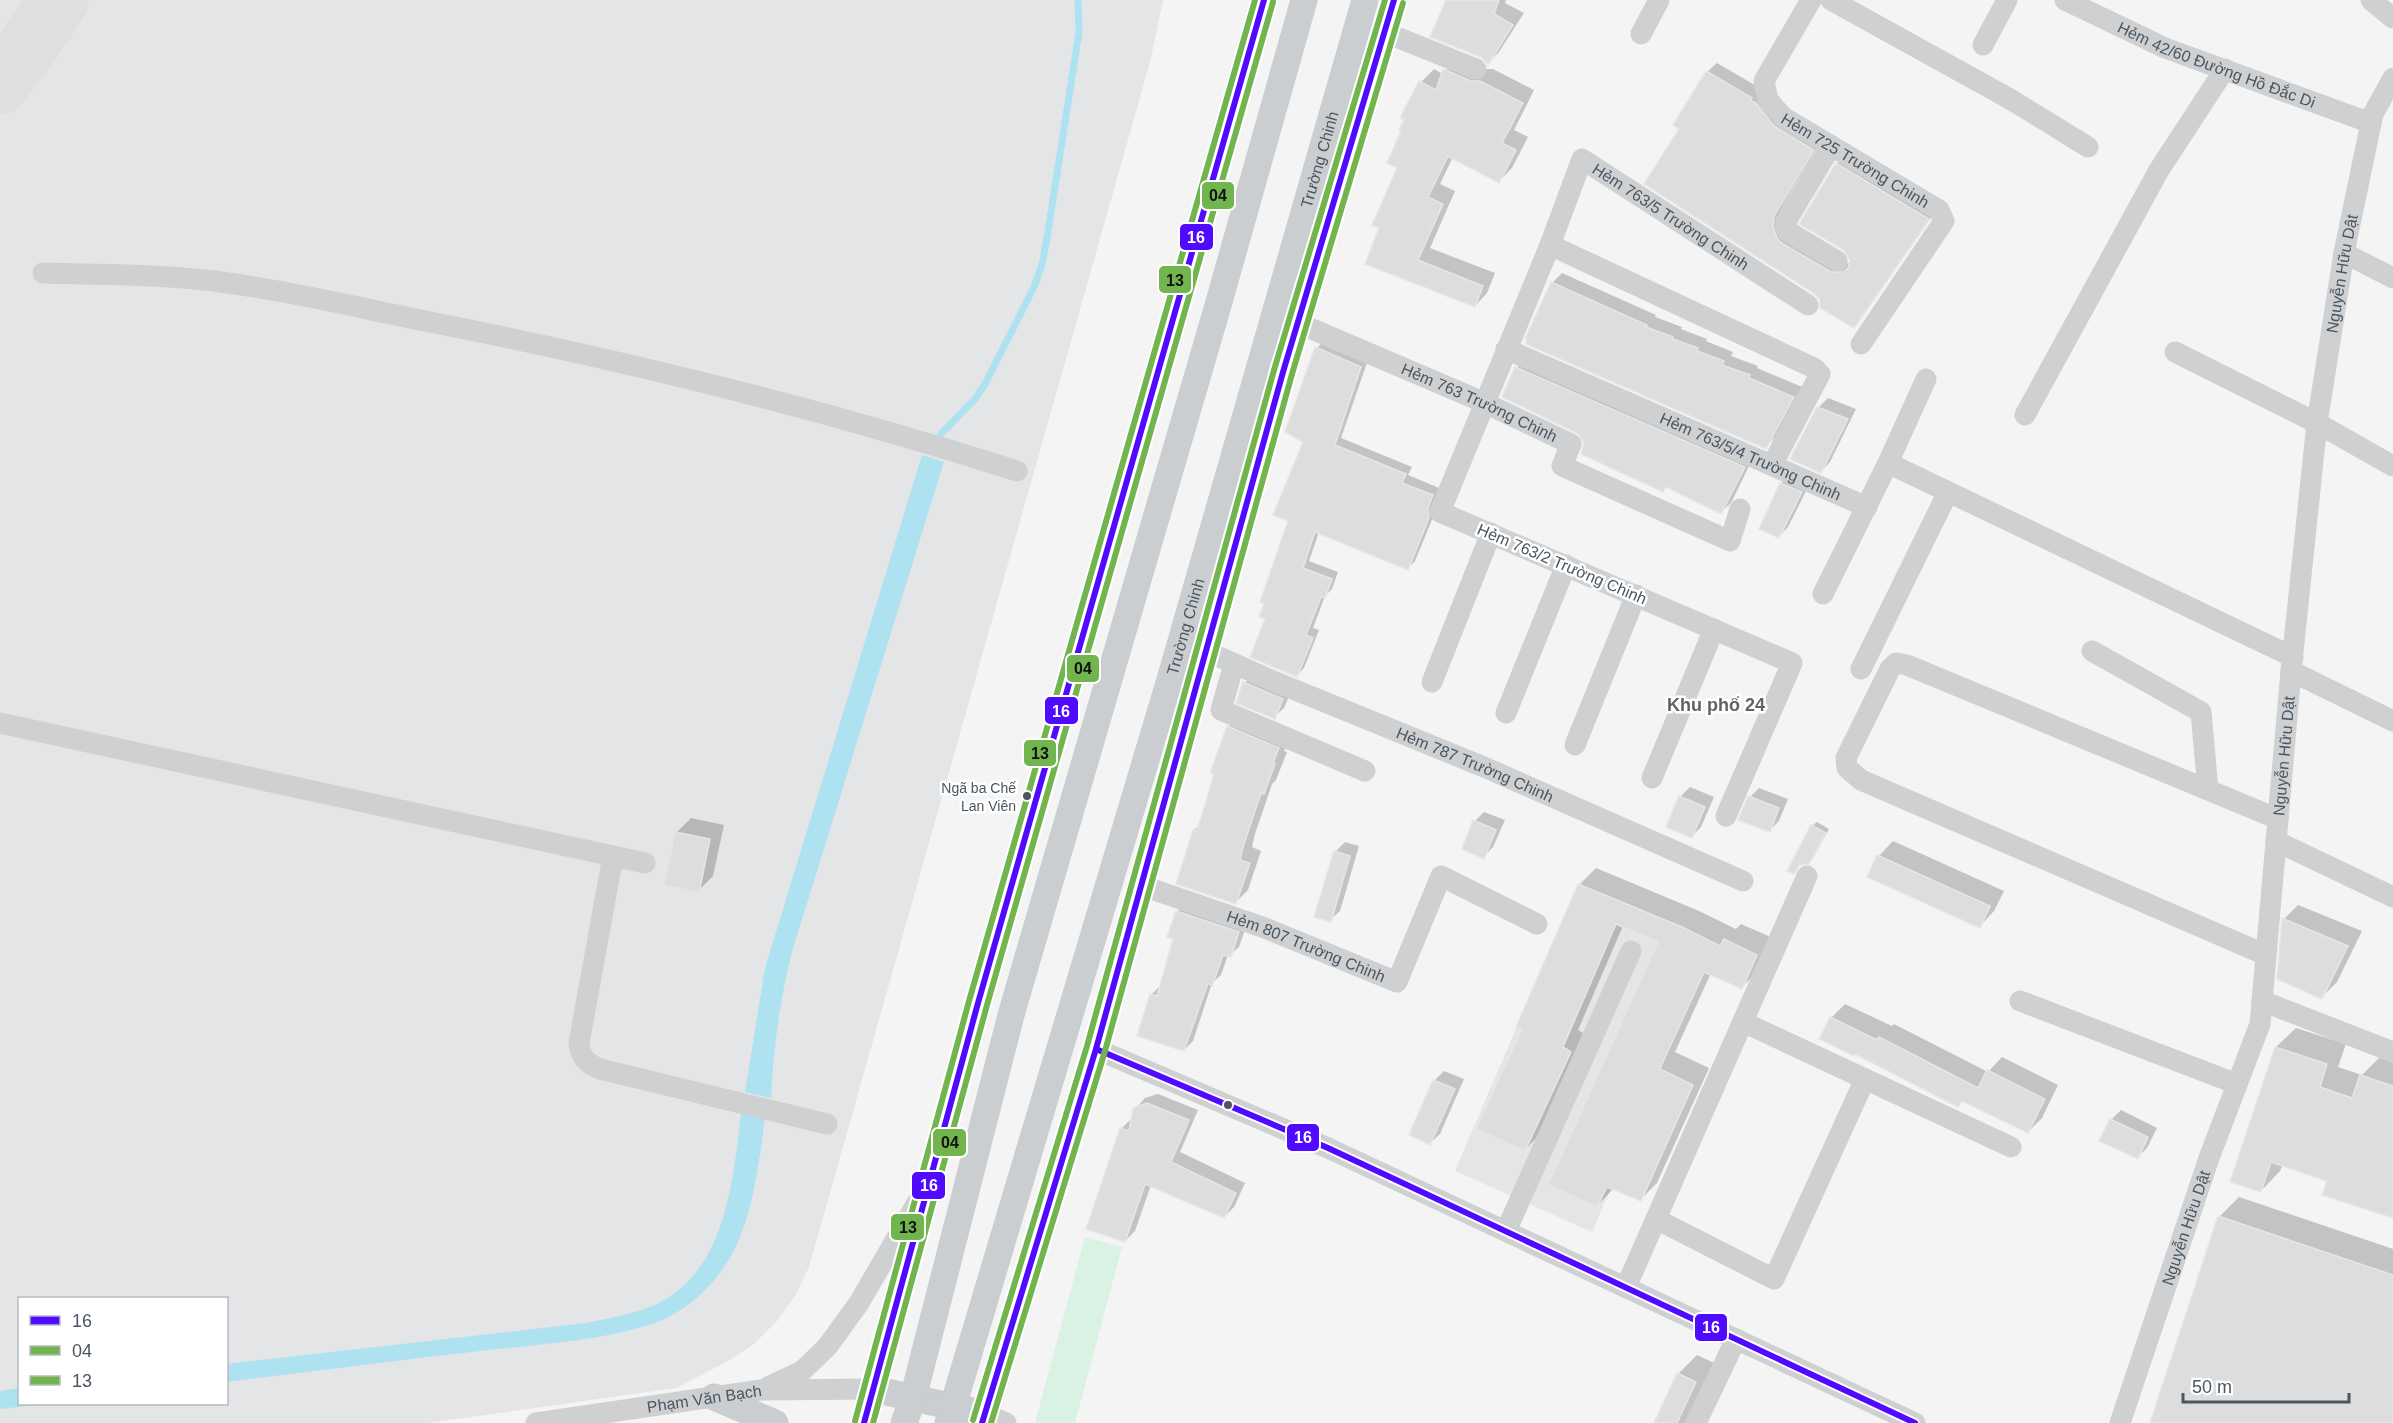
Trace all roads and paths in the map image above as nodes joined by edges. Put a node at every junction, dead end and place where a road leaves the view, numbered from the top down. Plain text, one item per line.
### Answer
1 (1264, 0) edge
2 (1304, 0) edge
3 (1365, 0) edge
4 (1394, 0) edge
5 (1659, 0) edge
6 (1811, 0) edge
7 (1831, 0) edge
8 (2065, 0) edge
9 (2371, 0) edge
10 (1999, 3) edge
11 (2393, 18) edge
12 (1384, 32) junction
13 (1641, 34) dead end
14 (1983, 45) dead end
15 (1476, 69) dead end
16 (2224, 69) junction
17 (2393, 78) edge
18 (2371, 123) junction
19 (1265, 140) junction
20 (1831, 146) junction
21 (2088, 147) dead end
22 (1213, 181) junction
23 (1550, 245) junction
24 (2344, 253) junction
25 (1837, 261) dead end
26 (43, 273) dead end
27 (2393, 278) edge
28 (1808, 305) dead end
29 (1298, 323) junction
30 (1861, 344) dead end
31 (1506, 349) junction
32 (2175, 352) dead end
33 (1926, 379) dead end
34 (1484, 402) junction
35 (2025, 415) dead end
36 (2317, 423) junction
37 (1888, 463) junction
38 (1772, 465) junction
39 (2393, 466) edge
40 (1017, 471) dead end
41 (1948, 492) junction
42 (1867, 507) junction
43 (1740, 509) dead end
44 (1491, 533) junction
45 (1566, 565) junction
46 (1822, 594) dead end
47 (1636, 596) junction
48 (1714, 629) junction
49 (1206, 651) junction
50 (2092, 651) dead end
51 (1234, 664) junction
52 (2292, 664) junction
53 (1861, 669) dead end
54 (1432, 682) dead end
55 (1506, 713) dead end
56 (2393, 721) edge
57 (0, 723) edge
58 (1575, 745) dead end
59 (1365, 771) dead end
60 (1652, 778) dead end
61 (2208, 790) junction
62 (1726, 816) dead end
63 (2278, 819) junction
64 (2276, 841) junction
65 (613, 856) junction
66 (645, 863) dead end
67 (1807, 876) dead end
68 (1743, 881) dead end
69 (1140, 885) junction
70 (2393, 897) edge
71 (1537, 924) dead end
72 (1631, 951) dead end
73 (2266, 955) junction
74 (2020, 1001) dead end
75 (2262, 1001) junction
76 (1743, 1022) junction
77 (1096, 1049) junction
78 (2393, 1053) edge
79 (1865, 1079) junction
80 (2237, 1084) junction
81 (827, 1124) dead end
82 (2011, 1147) dead end
83 (929, 1182) junction
84 (1656, 1219) junction
85 (1506, 1231) junction
86 (1626, 1287) junction
87 (1736, 1339) junction
88 (873, 1389) junction
89 (761, 1390) junction
90 (714, 1397) junction
91 (913, 1398) junction
92 (951, 1415) edge
93 (991, 1420) edge
94 (1906, 1421) edge
95 (536, 1423) edge
96 (775, 1423) edge
97 (864, 1423) edge
98 (904, 1423) edge
99 (1696, 1423) edge
100 (2120, 1423) edge

1 - 22 main road
2 - 19 main road
3 - 92 main road, Trường Chinh
4 - 12 main road, Trường Chinh
5 - 13 street
6 - 20 street, Hẻm 725 Trường Chinh
7 - 21 street
8 - 16 street, Hẻm 42/60 Đường Hồ Đắc Di
9 - 11 street
10 - 14 street
12 - 15 street
12 - 29 main road, Trường Chinh
16 - 18 street, Hẻm 42/60 Đường Hồ Đắc Di
16 - 35 street
17 - 18 street, Nguyễn Hữu Dật
18 - 24 street, Nguyễn Hữu Dật
19 - 22 main road
19 - 91 main road
20 - 25 street
20 - 30 street, Hẻm 725 Trường Chinh
22 - 83 main road
23 - 28 street, Hẻm 763/5 Trường Chinh
23 - 31 street, Hẻm 763/5 Trường Chinh
23 - 38 street
24 - 27 street
24 - 36 street, Nguyễn Hữu Dật
26 - 40 street
29 - 34 street, Hẻm 763 Trường Chinh
29 - 49 main road, Trường Chinh
31 - 34 street, Hẻm 763/5 Trường Chinh
31 - 38 street, Hẻm 763/5/4 Trường Chinh
32 - 36 street
33 - 37 street
34 - 43 street, Hẻm 763 Trường Chinh
34 - 44 street, Hẻm 763/2 Trường Chinh
36 - 39 street
36 - 52 street, Nguyễn Hữu Dật
37 - 41 street
37 - 42 street
38 - 42 street, Hẻm 763/5/4 Trường Chinh
41 - 52 street
41 - 53 street
42 - 46 street
44 - 45 street, Hẻm 763/2 Trường Chinh
44 - 54 street
45 - 47 street, Hẻm 763/2 Trường Chinh
45 - 55 street
47 - 48 street, Hẻm 763/2 Trường Chinh
47 - 58 street
48 - 60 street
48 - 62 street, Hẻm 763/2 Trường Chinh
49 - 51 street, Hẻm 787 Trường Chinh
49 - 69 main road, Trường Chinh
50 - 61 street
51 - 59 street
51 - 68 street, Hẻm 787 Trường Chinh
52 - 56 street
52 - 63 street, Nguyễn Hữu Dật
57 - 65 street
61 - 63 street
61 - 73 street
63 - 64 street, Nguyễn Hữu Dật
64 - 70 street
64 - 73 street, Nguyễn Hữu Dật
65 - 66 street
65 - 81 street
67 - 76 street
69 - 71 street, Hẻm 807 Trường Chinh
69 - 77 main road, Trường Chinh
72 - 85 street
73 - 75 street, Nguyễn Hữu Dật
74 - 80 street
75 - 78 street
75 - 80 street, Nguyễn Hữu Dật
76 - 79 street
76 - 84 street
77 - 85 street
77 - 93 main road, Trường Chinh
79 - 82 street
79 - 84 street
80 - 100 street, Nguyễn Hữu Dật
83 - 88 main road
83 - 89 street
84 - 86 street
85 - 86 street
86 - 87 street
87 - 94 street
87 - 99 street
88 - 89 street, Phạm Văn Bạch
88 - 91 main road
88 - 97 main road
89 - 90 street, Phạm Văn Bạch
90 - 95 street, Phạm Văn Bạch
90 - 96 main road
91 - 92 main road
91 - 98 main road
92 - 93 main road

